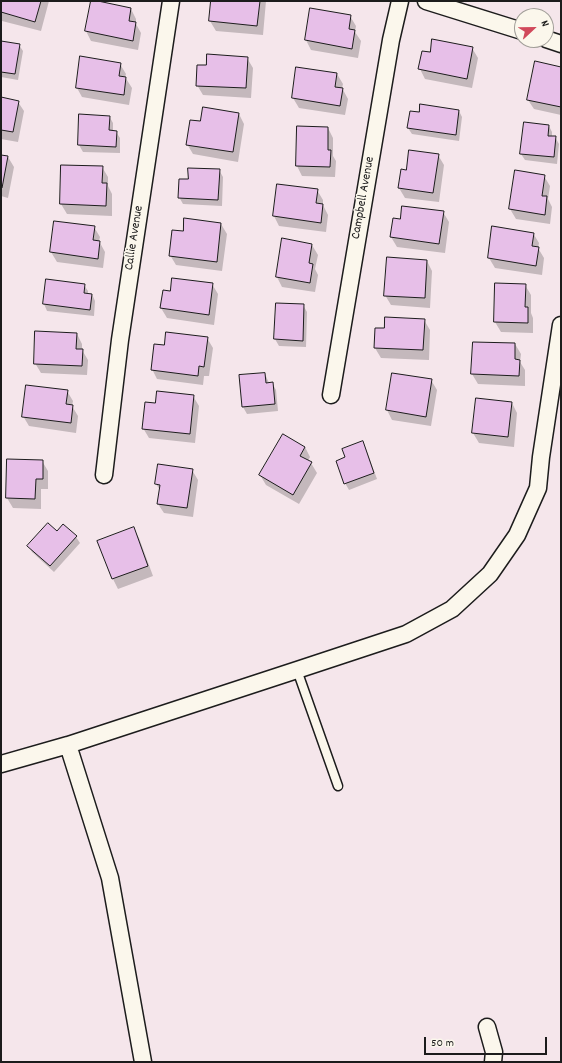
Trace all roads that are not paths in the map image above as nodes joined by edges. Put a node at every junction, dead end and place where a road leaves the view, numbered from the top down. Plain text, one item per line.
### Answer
1 (171, 1) edge
2 (400, 1) edge
3 (426, 1) edge
4 (514, 28) edge
5 (561, 325) edge
6 (330, 395) dead end
7 (104, 475) dead end
8 (298, 670) junction
9 (68, 745) junction
10 (1, 764) edge
11 (338, 786) dead end
12 (487, 1027) dead end
13 (143, 1062) edge
14 (493, 1062) edge

1 - 7 street, Callie Avenue
2 - 6 street, Campbell Avenue
3 - 4 street
5 - 8 street
8 - 9 street
8 - 11 lane
9 - 10 street
9 - 13 street
12 - 14 street

